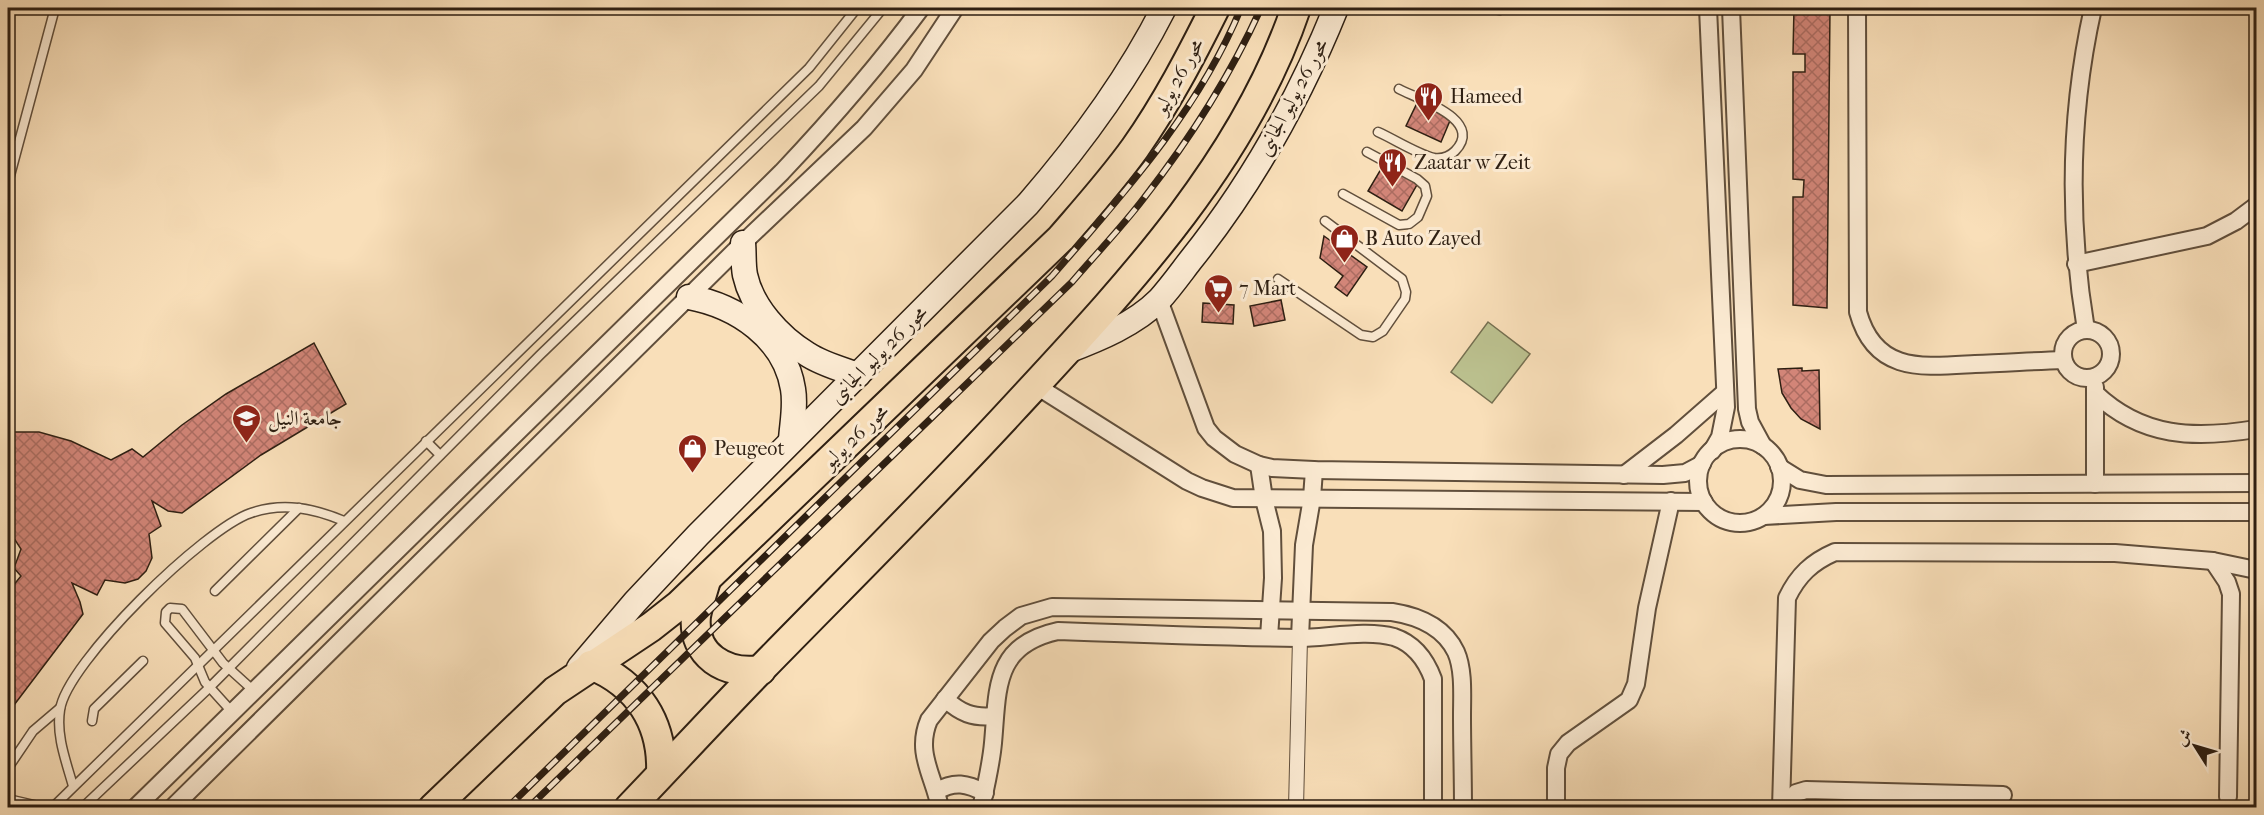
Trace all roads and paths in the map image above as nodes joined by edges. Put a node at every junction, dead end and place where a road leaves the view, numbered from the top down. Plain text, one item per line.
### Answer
1 (55, 8) edge
2 (857, 8) edge
3 (883, 8) edge
4 (921, 8) edge
5 (955, 8) edge
6 (1164, 8) edge
7 (1215, 8) edge
8 (1296, 8) edge
9 (1336, 8) edge
10 (1488, 8) edge
11 (1507, 8) edge
12 (1708, 8) edge
13 (1731, 8) edge
14 (1857, 8) edge
15 (2093, 8) edge
16 (1399, 89) dead end
17 (1378, 132) dead end
18 (1367, 152) dead end
19 (8, 183) edge
20 (1343, 194) dead end
21 (2256, 206) edge
22 (1325, 221) dead end
23 (743, 243) junction
24 (2076, 264) junction
25 (1278, 279) dead end
26 (689, 297) junction
27 (1159, 300) junction
28 (2086, 330) junction
29 (1065, 352) junction
30 (2063, 360) junction
31 (858, 375) junction
32 (1035, 385) junction
33 (2096, 385) junction
34 (1725, 392) junction
35 (2256, 429) edge
36 (791, 440) junction
37 (426, 441) junction
38 (1763, 446) junction
39 (440, 455) junction
40 (1707, 457) junction
41 (1259, 465) junction
42 (1779, 467) junction
43 (1314, 470) junction
44 (1624, 475) junction
45 (2256, 483) edge
46 (2095, 484) junction
47 (1312, 498) junction
48 (1264, 499) junction
49 (1671, 501) junction
50 (1704, 502) junction
51 (299, 508) junction
52 (2256, 512) edge
53 (1764, 516) junction
54 (344, 521) junction
55 (2213, 561) junction
56 (2255, 569) edge
57 (706, 580) junction
58 (215, 591) dead end
59 (2231, 594) junction
60 (1271, 610) junction
61 (1301, 610) junction
62 (1269, 637) junction
63 (1300, 638) junction
64 (213, 648) junction
65 (143, 661) dead end
66 (198, 664) junction
67 (591, 665) junction
68 (228, 668) junction
69 (761, 670) junction
70 (568, 682) junction
71 (209, 688) junction
72 (255, 692) junction
73 (945, 699) junction
74 (60, 708) junction
75 (272, 709) junction
76 (233, 713) junction
77 (994, 716) junction
78 (92, 721) dead end
79 (250, 731) junction
80 (8, 768) edge
81 (1783, 769) junction
82 (661, 774) junction
83 (74, 786) junction
84 (1806, 790) junction
85 (2003, 795) dead end
86 (2228, 797) dead end
87 (8, 799) edge
88 (939, 799) edge
89 (983, 800) edge
90 (47, 807) edge
91 (52, 807) edge
92 (82, 807) edge
93 (135, 807) edge
94 (172, 807) edge
95 (433, 807) edge
96 (628, 807) edge
97 (1296, 807) edge
98 (1433, 807) edge
99 (1463, 807) edge
100 (1556, 807) edge
101 (1782, 807) edge

1 - 19 lane
2 - 37 lane
3 - 39 lane
4 - 72 street
5 - 23 street
6 - 31 main road, محور 26 يوليو الجانبى
7 - 57 highway, محور 26 يوليو
8 - 29 highway
9 - 27 main road, محور 26 يوليو الجانبى
10 - 11 lane
12 - 34 street
13 - 38 street
14 - 30 street
15 - 24 street
16 - 17 lane
18 - 20 lane
21 - 24 street
22 - 25 lane
23 - 26 street
23 - 31 main road
24 - 28 street
26 - 36 main road
26 - 75 street
27 - 29 main road, محور 26 يوليو الجانبى
27 - 41 street
28 - 30 street
28 - 33 street
29 - 32 highway
30 - 33 street
31 - 36 main road, محور 26 يوليو الجانبى
32 - 48 street
32 - 69 highway
33 - 35 street
33 - 46 street
34 - 40 street
34 - 44 street
36 - 70 main road, محور 26 يوليو الجانبى
37 - 39 lane
37 - 54 lane
38 - 40 street
38 - 42 street
39 - 68 lane
40 - 44 street
40 - 50 street
41 - 43 street
41 - 48 street
42 - 46 street
42 - 53 street
43 - 44 street
43 - 47 street
45 - 46 street
47 - 48 street
47 - 49 street
47 - 61 street
48 - 60 street
49 - 50 street
49 - 100 street
50 - 53 street
51 - 54 lane
51 - 58 lane
51 - 74 lane
52 - 53 street
54 - 64 lane
55 - 56 street
55 - 59 street
55 - 81 street
56 - 59 street
57 - 67 highway, محور 26 يوليو
57 - 69 highway
59 - 86 street
60 - 61 street
60 - 62 street
60 - 73 street
61 - 63 street
61 - 99 street
62 - 63 street
62 - 77 street
63 - 97 street
63 - 98 street
64 - 66 lane
64 - 66 lane
64 - 68 lane
65 - 78 lane
66 - 71 lane
66 - 83 lane
67 - 70 highway, محور 26 يوليو
67 - 82 highway
68 - 71 lane
68 - 72 lane
69 - 82 highway
70 - 95 highway, محور 26 يوليو
71 - 76 lane
71 - 92 lane
72 - 75 street
72 - 76 street
73 - 77 street
73 - 88 street
74 - 80 lane
74 - 83 lane
75 - 79 street
76 - 79 street
76 - 93 street
77 - 89 street
79 - 94 street
81 - 84 street
81 - 101 street
82 - 96 highway
83 - 91 lane
84 - 85 street
84 - 101 street
87 - 90 lane
88 - 89 street

